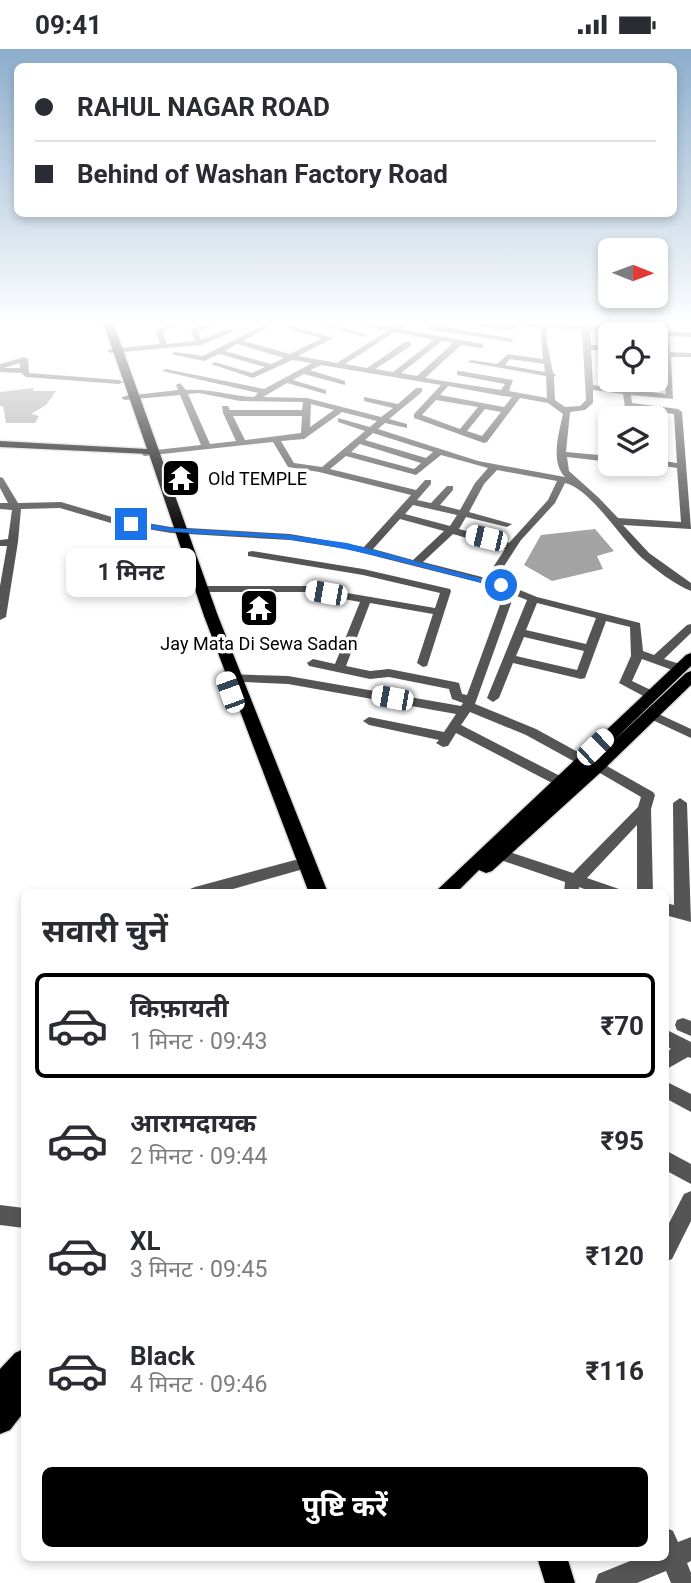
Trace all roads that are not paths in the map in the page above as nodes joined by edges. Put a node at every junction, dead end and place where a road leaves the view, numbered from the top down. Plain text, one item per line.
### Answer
1 (126, 394) edge
2 (128, 394) edge
3 (168, 394) edge
4 (183, 394) edge
5 (212, 394) edge
6 (261, 394) edge
7 (320, 394) edge
8 (415, 394) edge
9 (438, 394) edge
10 (503, 394) edge
11 (551, 394) edge
12 (588, 394) edge
13 (627, 394) edge
14 (635, 394) edge
15 (669, 394) edge
16 (219, 395) junction
17 (643, 395) joint
18 (517, 396) junction
19 (435, 397) junction
20 (129, 398) junction
21 (254, 399) junction
22 (308, 400) junction
23 (365, 401) dead end
24 (551, 401) junction
25 (483, 406) junction
26 (340, 409) junction
27 (397, 410) junction
28 (506, 410) junction
29 (565, 410) junction
30 (227, 413) junction
31 (306, 413) junction
32 (451, 413) junction
33 (341, 420) dead end
34 (382, 420) junction
35 (404, 426) dead end
36 (370, 429) junction
37 (462, 432) junction
38 (305, 435) junction
39 (275, 438) junction
40 (357, 440) junction
41 (0, 442) edge
42 (241, 442) junction
43 (206, 446) junction
44 (147, 451) junction
45 (281, 451) junction
46 (440, 451) junction
47 (343, 453) junction
48 (561, 454) junction
49 (598, 458) edge
50 (429, 462) junction
51 (668, 464) edge
52 (683, 466) junction
53 (495, 467) junction
54 (322, 470) junction
55 (562, 480) junction
56 (428, 482) dead end
57 (1, 483) edge
58 (577, 483) junction
59 (450, 488) dead end
60 (414, 497) junction
61 (17, 504) junction
62 (0, 506) edge
63 (433, 507) junction
64 (398, 515) junction
65 (463, 515) junction
66 (614, 521) junction
67 (507, 524) dead end
68 (688, 526) edge
69 (177, 530) junction
70 (452, 530) junction
71 (13, 542) junction
72 (0, 543) edge
73 (512, 547) junction
74 (366, 551) junction
75 (252, 554) dead end
76 (416, 563) junction
77 (489, 582) junction
78 (691, 588) edge
79 (202, 589) junction
80 (511, 589) junction
81 (533, 599) junction
82 (366, 600) junction
83 (440, 612) junction
84 (602, 616) junction
85 (0, 617) edge
86 (691, 627) edge
87 (519, 632) junction
88 (590, 649) junction
89 (637, 653) junction
90 (509, 657) junction
91 (659, 658) junction
92 (313, 663) dead end
93 (423, 663) dead end
94 (339, 668) junction
95 (687, 668) edge
96 (231, 678) junction
97 (651, 695) junction
98 (493, 698) dead end
99 (468, 706) junction
100 (650, 714) junction
101 (369, 721) dead end
102 (691, 734) edge
103 (448, 736) junction
104 (613, 740) junction
105 (590, 763) junction
106 (559, 781) junction
107 (680, 803) dead end
108 (644, 809) junction
109 (492, 852) junction
110 (295, 866) junction
111 (574, 886) edge
112 (210, 889) edge
113 (304, 889) edge
114 (317, 889) edge
115 (448, 889) edge
116 (462, 889) edge
117 (592, 889) edge
118 (645, 889) edge
119 (669, 910) edge
120 (686, 915) edge
121 (669, 1039) edge
122 (689, 1049) edge
123 (669, 1060) edge
124 (669, 1091) edge
125 (691, 1104) edge
126 (669, 1161) edge
127 (691, 1175) edge
128 (691, 1202) edge
129 (0, 1215) edge
130 (21, 1218) edge
131 (669, 1244) edge
132 (21, 1366) edge
133 (0, 1390) edge
134 (21, 1396) edge
135 (0, 1420) edge
136 (676, 1548) edge
137 (553, 1561) edge
138 (650, 1561) edge
139 (560, 1583) edge
140 (607, 1583) edge
141 (683, 1583) edge

1 - 20 main road
2 - 20 main road
3 - 20 street
4 - 43 street
5 - 16 street
6 - 21 street
7 - 22 street
8 - 27 street
9 - 19 street
10 - 18 street
11 - 24 street
12 - 29 street
13 - 52 street
14 - 17 street
15 - 17 street
16 - 21 street
16 - 30 street
18 - 24 street
18 - 28 street
19 - 32 street
19 - 32 street
20 - 44 main road
21 - 22 street
22 - 26 street
22 - 31 street
23 - 27 street
24 - 29 street
25 - 28 street
25 - 32 street
25 - 37 street
26 - 34 street
26 - 38 street
27 - 34 street
28 - 37 street
29 - 48 street
30 - 31 street
30 - 42 street
31 - 38 street
32 - 37 street
33 - 36 street
34 - 35 street
34 - 36 street
36 - 40 street
36 - 46 street
38 - 39 street
38 - 45 street
39 - 42 street
39 - 45 street
40 - 47 street
40 - 50 street
41 - 44 main road
42 - 43 street
43 - 44 street
44 - 69 main road
45 - 54 street
46 - 50 street
46 - 53 street
47 - 50 street
47 - 54 street
48 - 49 street
48 - 58 street
51 - 52 street
52 - 68 street
53 - 55 street
53 - 65 street
54 - 60 street
55 - 58 street
55 - 73 street
56 - 60 street
57 - 61 street
58 - 66 street
59 - 63 street
60 - 63 street
60 - 64 street
61 - 62 street
61 - 69 street
61 - 71 street
63 - 65 street
64 - 70 street
64 - 74 street
65 - 67 street
65 - 70 street
66 - 68 street
66 - 78 street
69 - 74 street
69 - 79 main road
69 - 96 main road
70 - 73 street
70 - 76 street
71 - 72 street
71 - 85 street
73 - 77 street
74 - 76 street
75 - 83 street
76 - 77 street
77 - 80 street
79 - 82 street
79 - 96 main road
80 - 81 street
80 - 99 street
81 - 84 street
81 - 87 street
82 - 83 street
82 - 94 street
83 - 93 street
84 - 88 street
84 - 89 street
86 - 91 street
87 - 88 street
87 - 90 street
88 - 90 street
89 - 91 street
89 - 97 street
90 - 98 street
91 - 95 street
92 - 94 street
94 - 99 street
95 - 97 main road
95 - 100 main road
96 - 99 street
96 - 110 main road
96 - 114 main road
97 - 104 main road
99 - 103 street
99 - 105 street
100 - 102 street
100 - 104 main road
101 - 103 street
103 - 106 street
104 - 105 main road
105 - 106 main road
105 - 108 street
105 - 109 main road
106 - 109 main road
107 - 120 street
108 - 111 street
108 - 118 street
109 - 111 street
109 - 115 main road
109 - 116 main road
110 - 112 street
110 - 113 main road
111 - 117 street
119 - 120 street
121 - 122 street
122 - 123 street
124 - 125 street
126 - 127 street
128 - 131 street
129 - 130 street
132 - 133 main road
134 - 135 main road
136 - 141 street
137 - 139 main road
138 - 140 street

